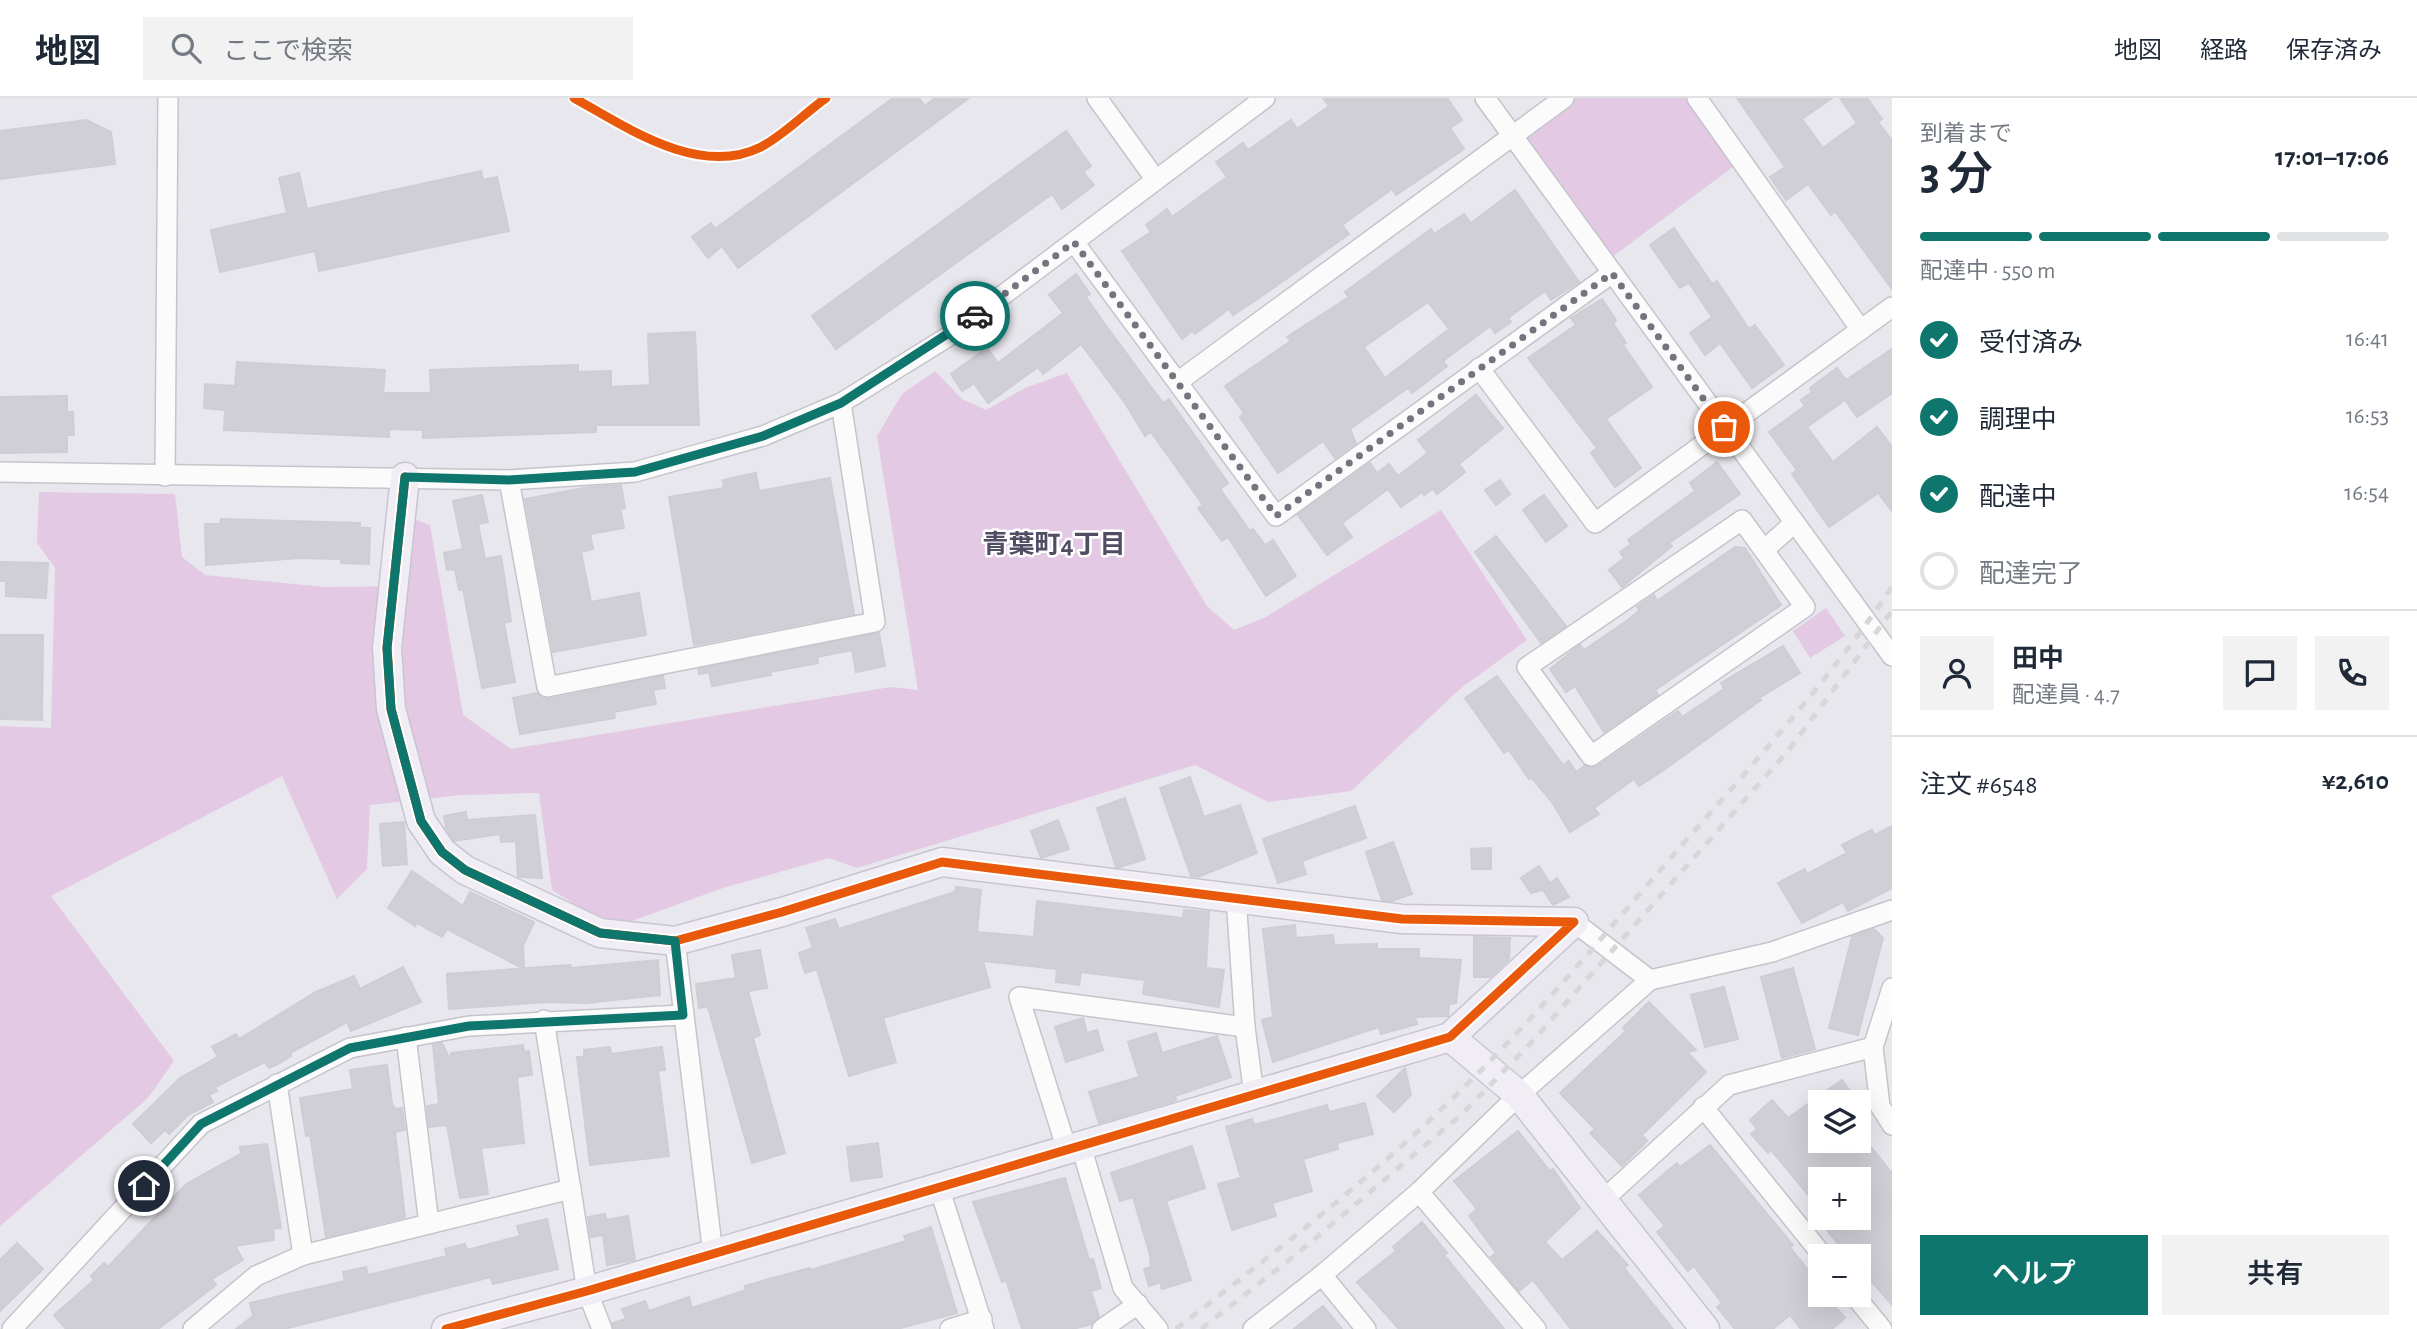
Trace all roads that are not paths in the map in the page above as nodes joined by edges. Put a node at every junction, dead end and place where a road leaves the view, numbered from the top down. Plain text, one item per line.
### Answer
1 (168, 98) edge
2 (1097, 98) edge
3 (1265, 98) edge
4 (1485, 98) edge
5 (1564, 98) edge
6 (1697, 98) edge
7 (1512, 134) junction
8 (1156, 180) junction
9 (1074, 242) junction
10 (1612, 273) junction
11 (1892, 307) edge
12 (1861, 330) junction
13 (1479, 368) junction
14 (1179, 381) junction
15 (841, 403) junction
16 (1724, 427) junction
17 (0, 472) edge
18 (166, 476) junction
19 (405, 477) junction
20 (509, 480) junction
21 (1793, 524) junction
22 (1764, 550) junction
23 (1892, 656) edge
24 (1236, 897) junction
25 (1892, 910) edge
26 (1574, 922) junction
27 (675, 941) junction
28 (1650, 980) junction
29 (1892, 988) edge
30 (683, 1015) junction
31 (544, 1020) junction
32 (1245, 1027) junction
33 (406, 1037) junction
34 (1450, 1037) junction
35 (1872, 1046) junction
36 (277, 1084) junction
37 (1254, 1095) junction
38 (1519, 1095) junction
39 (1703, 1107) junction
40 (1892, 1125) edge
41 (1074, 1148) junction
42 (939, 1187) junction
43 (571, 1189) junction
44 (1419, 1192) junction
45 (1603, 1200) junction
46 (429, 1224) junction
47 (1813, 1244) edge
48 (713, 1254) junction
49 (303, 1255) junction
50 (1322, 1275) junction
51 (586, 1291) junction
52 (1138, 1304) junction
53 (1864, 1307) edge
54 (983, 1324) edge
55 (12, 1329) edge
56 (193, 1329) edge
57 (446, 1329) edge
58 (602, 1329) edge
59 (950, 1329) edge
60 (1102, 1329) edge
61 (1158, 1329) edge
62 (1253, 1329) edge
63 (1366, 1329) edge
64 (1536, 1329) edge
65 (1705, 1329) edge
66 (1882, 1329) edge

1 - 18 street
2 - 8 street
3 - 8 street
4 - 7 street
5 - 7 street
6 - 12 street
7 - 10 street
7 - 14 street
8 - 9 street
9 - 14 street
9 - 15 street
10 - 13 street
10 - 16 street
11 - 12 street
12 - 16 street
13 - 14 street
13 - 16 street
15 - 20 street
15 - 20 street
16 - 21 street
17 - 18 street
18 - 19 street
19 - 20 street
19 - 27 street
21 - 22 street
21 - 23 street
22 - 22 street
24 - 26 street
24 - 27 street
24 - 32 street
25 - 28 street
26 - 28 street
26 - 34 street
27 - 30 street
28 - 38 street
29 - 35 street
30 - 31 street
30 - 48 street
31 - 33 street
31 - 43 street
32 - 37 street
32 - 41 street
33 - 36 street
33 - 46 street
34 - 37 street
34 - 38 street
35 - 39 street
35 - 40 street
36 - 49 street
36 - 55 street
37 - 41 street
38 - 44 street
38 - 45 street
39 - 45 street
39 - 47 street
41 - 42 street
41 - 52 street
42 - 48 street
42 - 54 street
43 - 46 street
43 - 51 street
44 - 50 street
44 - 64 street
45 - 65 street
46 - 49 street
48 - 51 street
49 - 56 street
50 - 62 street
50 - 63 street
51 - 57 street
51 - 58 street
52 - 60 street
52 - 61 street
53 - 66 street
54 - 59 street

